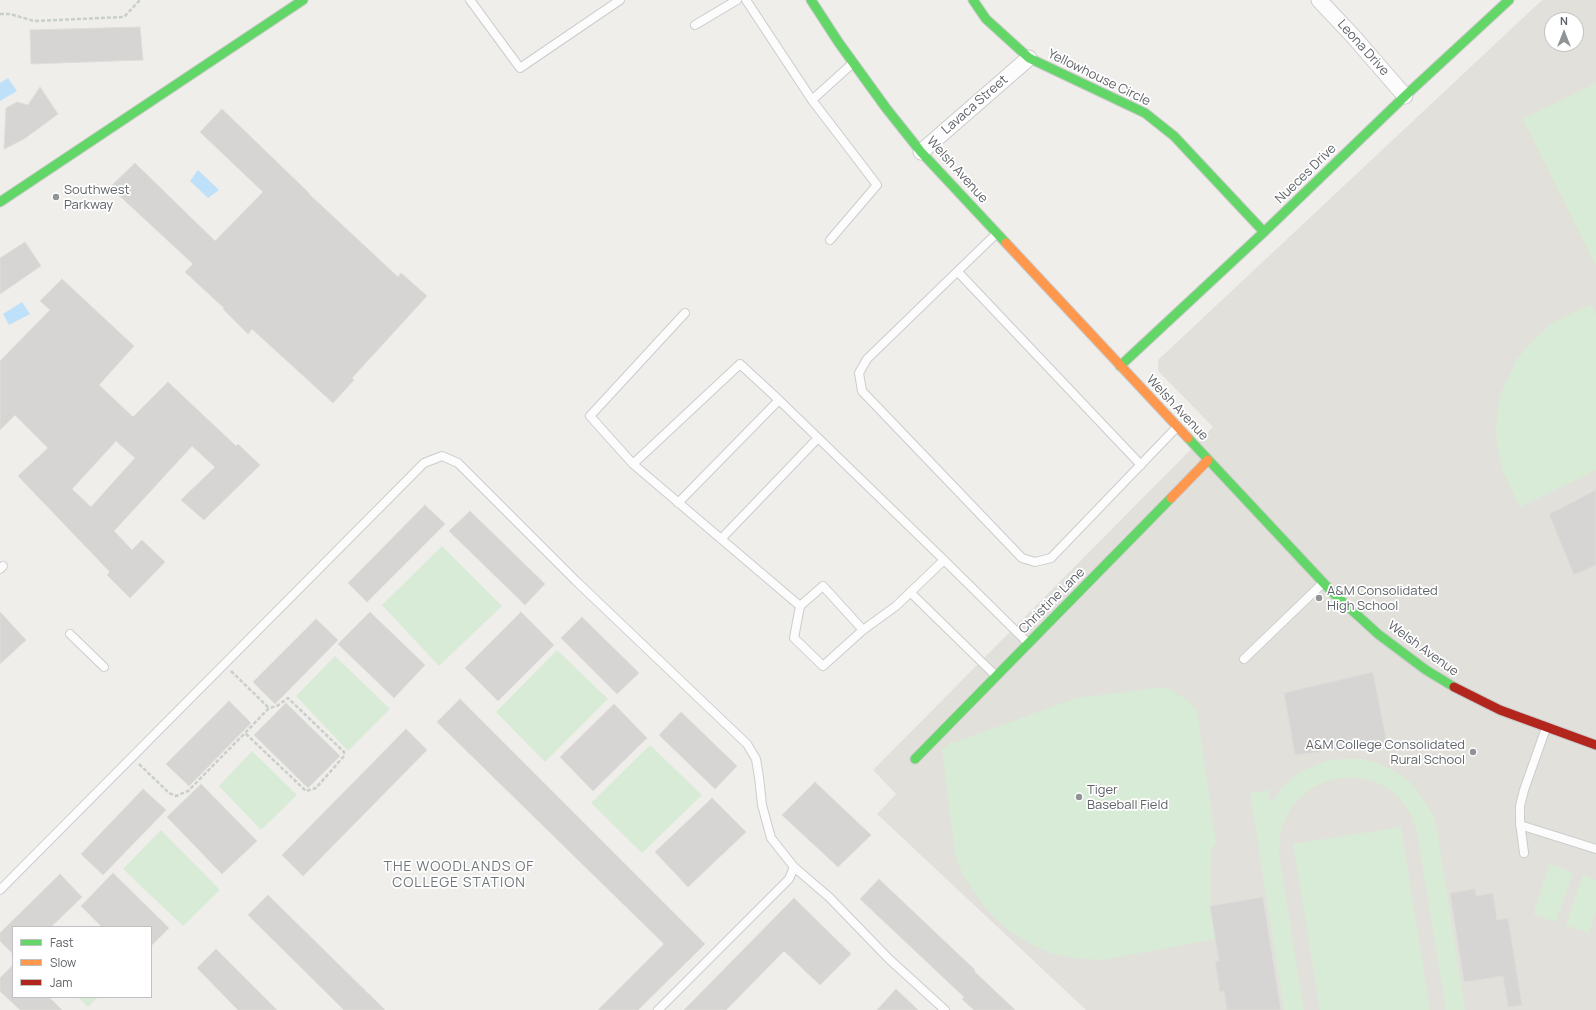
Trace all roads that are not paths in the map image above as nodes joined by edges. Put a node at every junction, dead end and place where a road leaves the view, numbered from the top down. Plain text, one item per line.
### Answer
1 (303, 0) edge
2 (470, 0) edge
3 (620, 0) edge
4 (737, 0) edge
5 (746, 0) edge
6 (811, 0) edge
7 (973, 0) edge
8 (1319, 0) edge
9 (1509, 0) edge
10 (695, 26) dead end
11 (1029, 58) junction
12 (853, 63) junction
13 (1405, 96) junction
14 (812, 100) junction
15 (921, 152) junction
16 (0, 202) edge
17 (1264, 232) junction
18 (997, 234) junction
19 (830, 240) dead end
20 (958, 272) junction
21 (685, 313) dead end
22 (1120, 366) junction
23 (779, 400) junction
24 (1177, 427) junction
25 (818, 438) junction
26 (1208, 460) junction
27 (633, 464) junction
28 (1142, 465) junction
29 (678, 503) junction
30 (721, 539) junction
31 (944, 560) junction
32 (1323, 583) junction
33 (910, 592) junction
34 (800, 606) junction
35 (863, 630) junction
36 (70, 634) dead end
37 (1028, 644) junction
38 (1244, 659) dead end
39 (104, 668) dead end
40 (996, 676) junction
41 (1546, 728) junction
42 (1596, 745) edge
43 (915, 759) dead end
44 (1520, 825) junction
45 (1596, 849) edge
46 (1524, 853) dead end
47 (794, 867) junction
48 (0, 890) edge
49 (658, 1010) edge
50 (945, 1010) edge

1 - 16 main road
2 - 3 lane
4 - 10 lane
5 - 14 lane
6 - 12 main road, Welsh Avenue
7 - 11 main road, Yellowhouse Circle
8 - 13 street, Leona Drive
9 - 13 main road, Nueces Drive
11 - 15 street, Lavaca Street
11 - 17 main road, Yellowhouse Circle
12 - 14 lane
12 - 15 main road, Welsh Avenue
13 - 17 main road, Nueces Drive
14 - 19 lane
15 - 18 main road, Welsh Avenue
17 - 22 main road, Nueces Drive
18 - 20 lane
18 - 22 main road, Welsh Avenue
20 - 28 lane
20 - 28 lane
21 - 27 lane
22 - 24 main road, Welsh Avenue
23 - 25 lane
23 - 27 lane
23 - 29 lane
24 - 26 main road, Welsh Avenue
24 - 28 lane
25 - 30 lane
25 - 31 lane
26 - 32 main road, Welsh Avenue
26 - 37 main road, Christine Lane
27 - 29 lane
29 - 30 lane
30 - 34 lane
31 - 33 lane
31 - 37 lane
32 - 38 lane
32 - 41 main road, Welsh Avenue
33 - 35 lane
33 - 40 lane
34 - 35 lane
34 - 35 lane
36 - 39 lane
37 - 40 main road, Christine Lane
40 - 43 main road, Christine Lane
41 - 42 main road, Welsh Avenue
41 - 44 lane
44 - 45 lane
44 - 46 lane
47 - 48 lane
47 - 49 lane
47 - 50 lane

